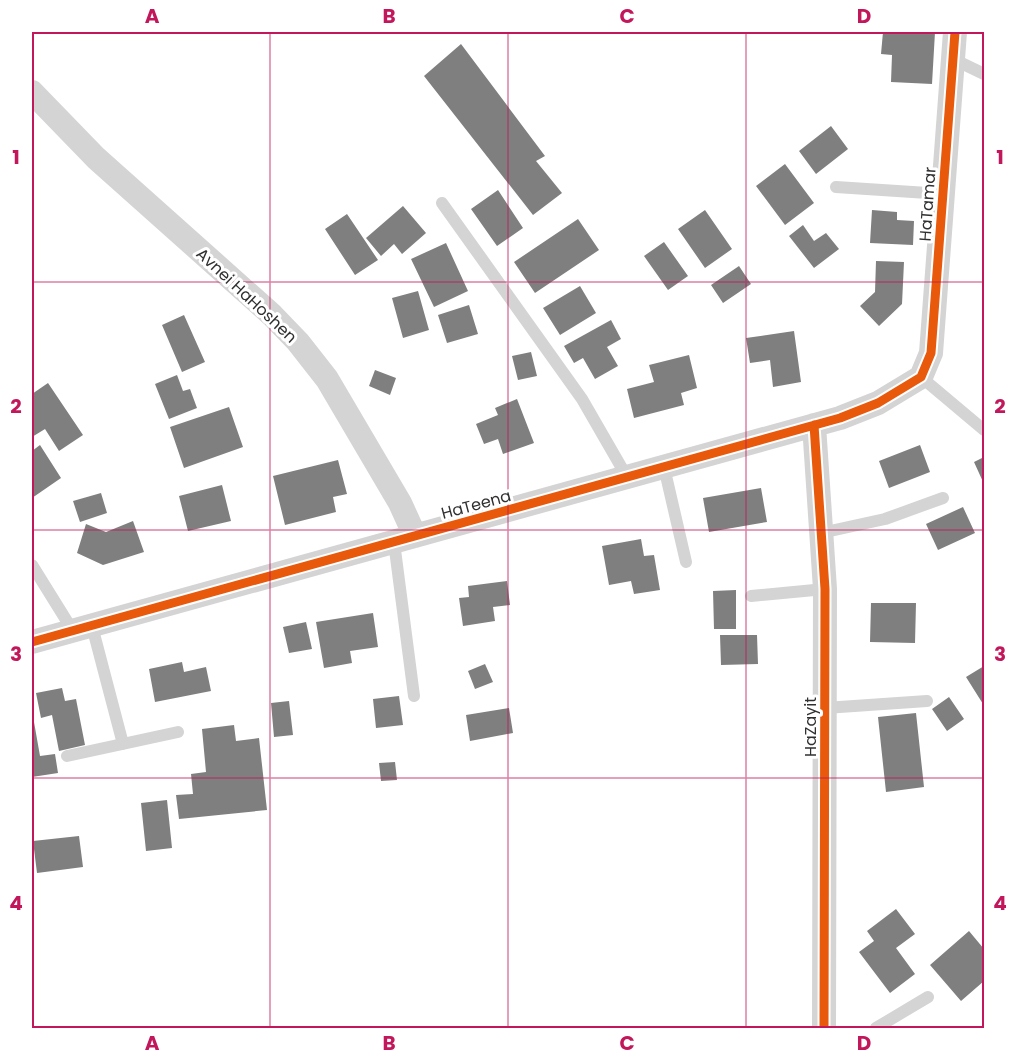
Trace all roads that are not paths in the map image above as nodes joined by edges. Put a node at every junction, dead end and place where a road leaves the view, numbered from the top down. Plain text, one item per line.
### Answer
1 (955, 32) edge
2 (953, 59) junction
3 (984, 74) edge
4 (32, 92) edge
5 (836, 187) dead end
6 (943, 194) junction
7 (442, 203) dead end
8 (921, 377) junction
9 (814, 426) junction
10 (984, 430) edge
11 (664, 467) junction
12 (627, 477) junction
13 (943, 498) dead end
14 (821, 533) junction
15 (405, 539) junction
16 (686, 562) dead end
17 (32, 565) edge
18 (825, 590) junction
19 (751, 596) dead end
20 (82, 628) junction
21 (32, 642) edge
22 (414, 696) dead end
23 (927, 701) dead end
24 (825, 708) junction
25 (178, 732) dead end
26 (123, 744) junction
27 (67, 756) dead end
28 (928, 997) dead end
29 (824, 1029) edge
30 (876, 1029) edge

1 - 2 street, HaTamar
2 - 3 lane
2 - 6 street, HaTamar
4 - 15 street, Avnei HaHoshen
5 - 6 lane
6 - 8 street, HaTamar
7 - 12 lane
8 - 9 street, HaTeena
8 - 10 lane
9 - 11 street, HaTeena
9 - 14 street, HaZayit
11 - 12 street, HaTeena
11 - 16 lane
12 - 15 street, HaTeena
13 - 14 lane
14 - 18 street, HaZayit
15 - 20 street, HaTeena
15 - 22 lane
17 - 20 lane
18 - 19 lane
18 - 24 street, HaZayit
20 - 21 street, HaTeena
20 - 26 lane
23 - 24 lane
24 - 29 street, HaZayit
25 - 26 lane
26 - 27 lane
28 - 30 lane

